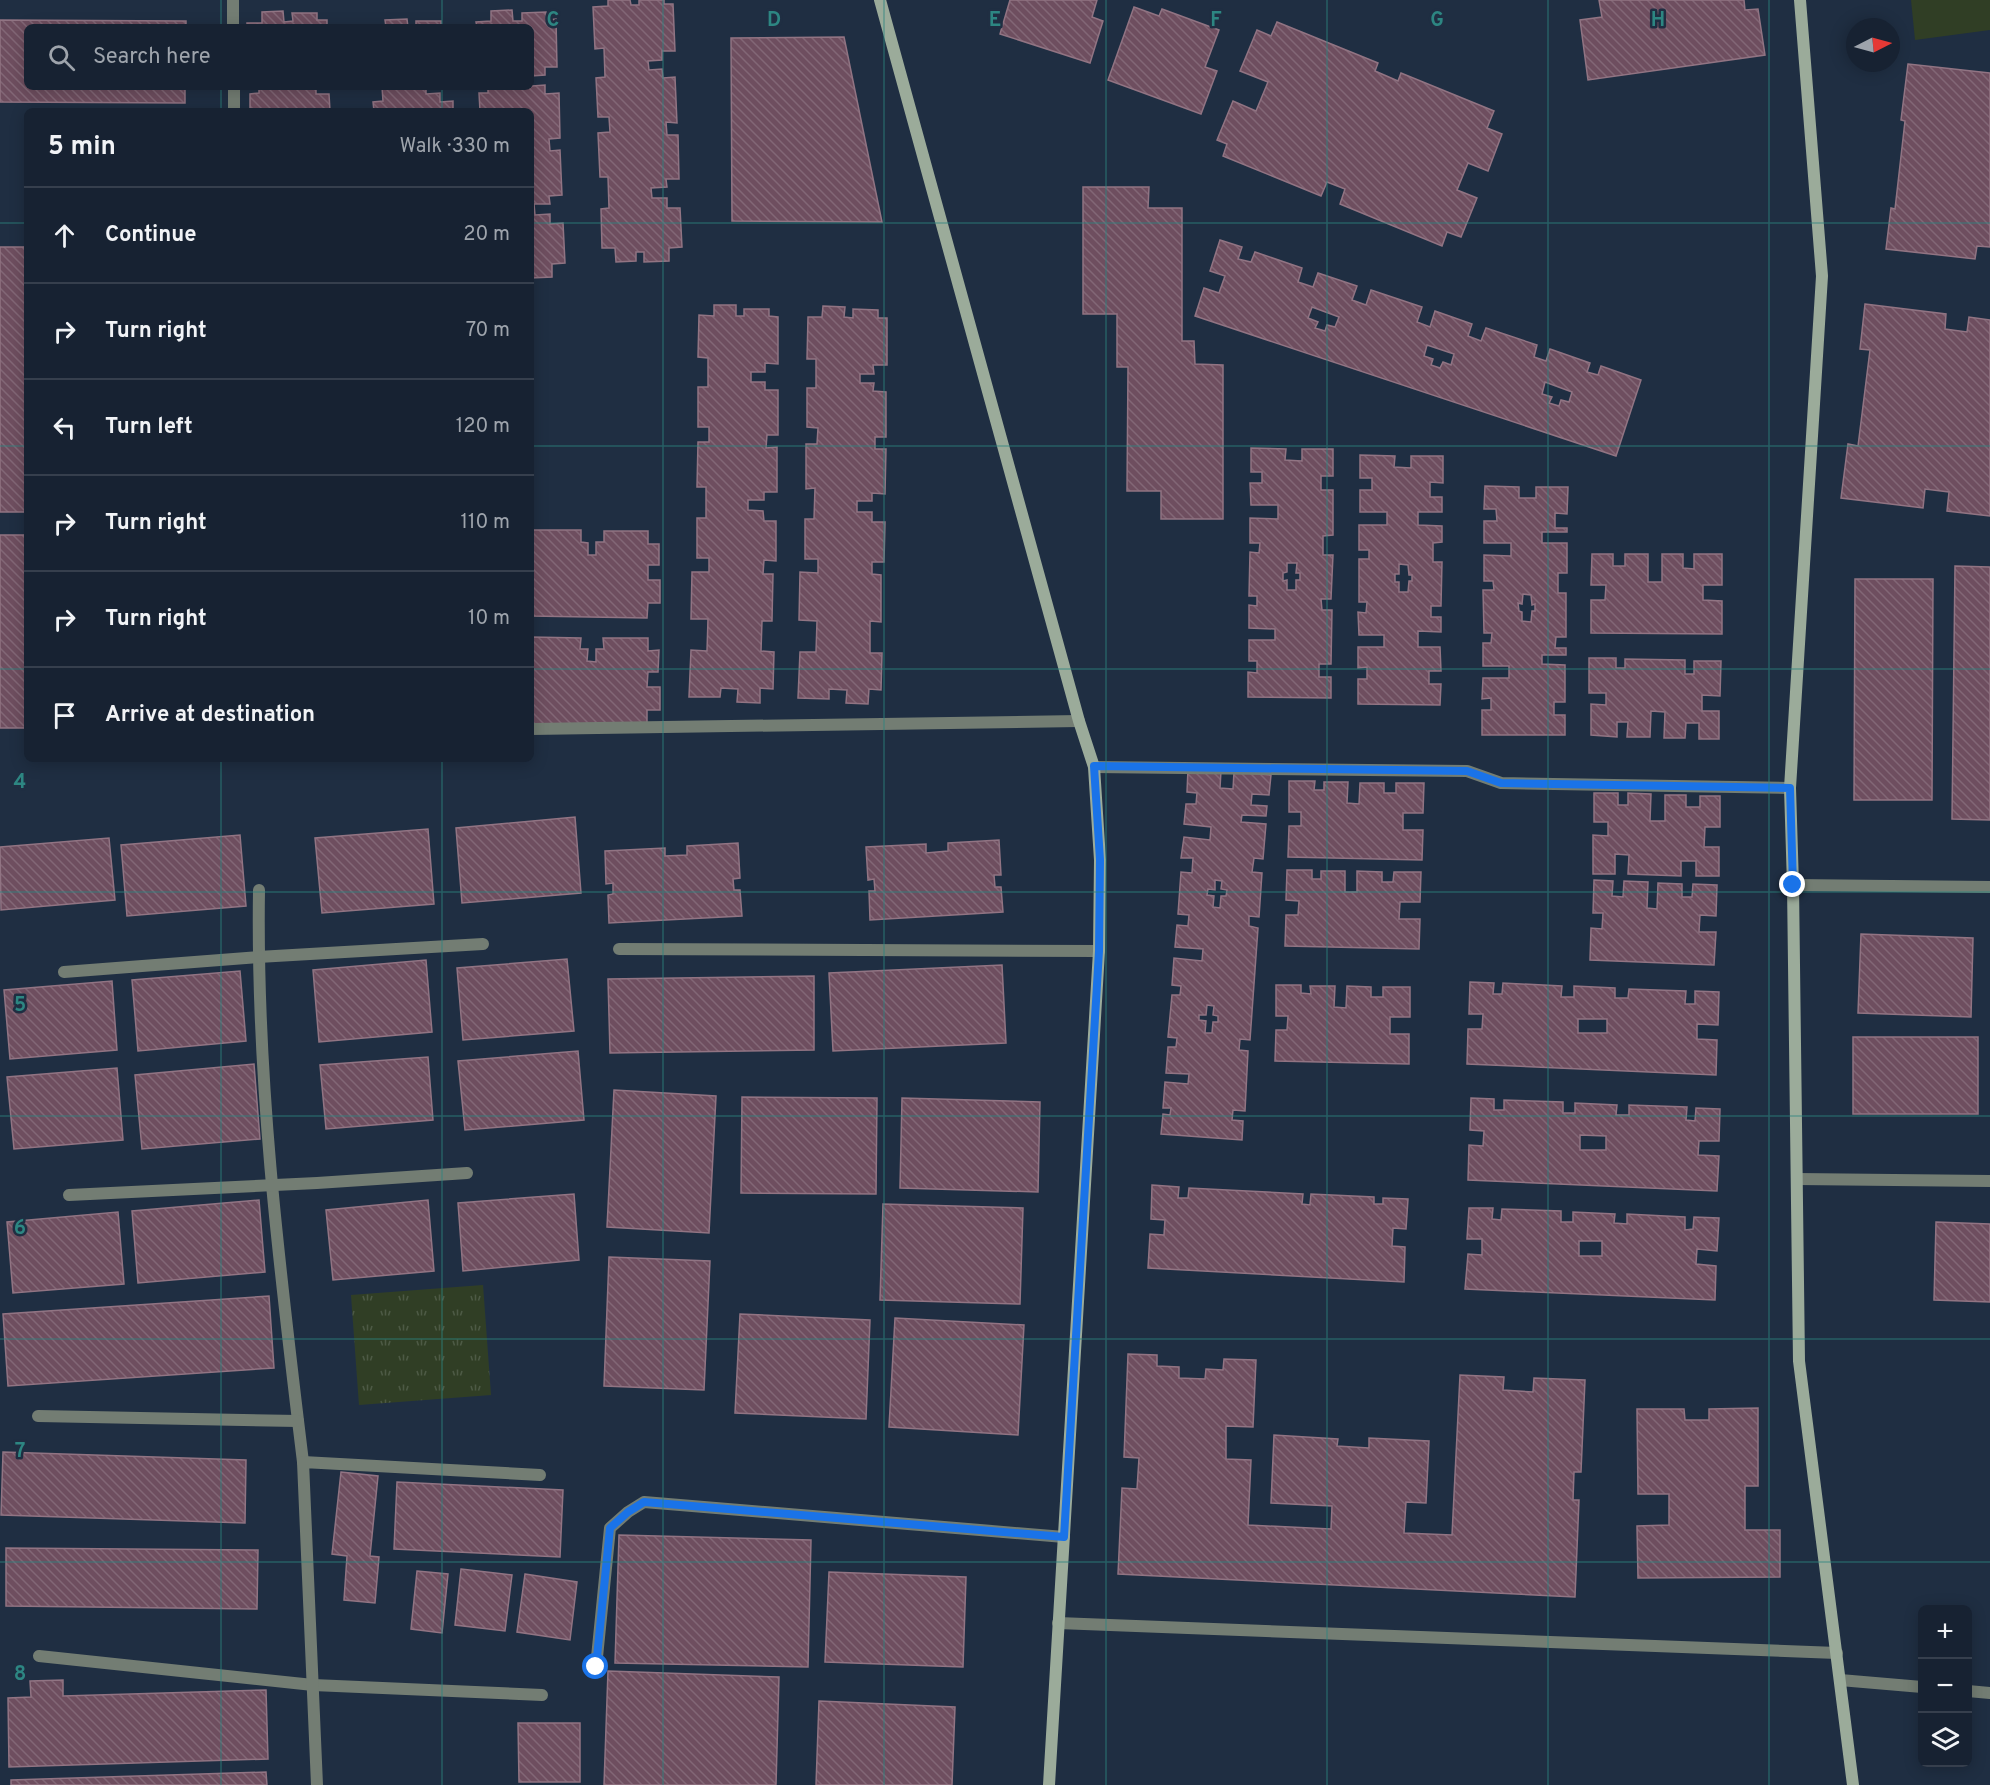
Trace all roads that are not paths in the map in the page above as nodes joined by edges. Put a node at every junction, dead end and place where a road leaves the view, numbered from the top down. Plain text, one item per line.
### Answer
1 (232, 0) edge
2 (880, 0) edge
3 (1800, 0) edge
4 (233, 24) edge
5 (234, 90) edge
6 (234, 108) edge
7 (1079, 721) junction
8 (534, 729) edge
9 (1094, 766) junction
10 (1790, 788) junction
11 (1793, 885) junction
12 (1990, 887) edge
13 (259, 890) dead end
14 (483, 944) dead end
15 (619, 949) dead end
16 (1099, 951) junction
17 (258, 957) junction
18 (64, 972) dead end
19 (467, 1173) dead end
20 (1797, 1179) junction
21 (1990, 1181) edge
22 (271, 1184) junction
23 (69, 1196) dead end
24 (38, 1416) dead end
25 (298, 1421) junction
26 (303, 1462) junction
27 (540, 1475) dead end
28 (1064, 1537) junction
29 (1058, 1623) junction
30 (1837, 1653) junction
31 (39, 1656) dead end
32 (596, 1667) dead end
33 (1840, 1680) junction
34 (313, 1685) junction
35 (1918, 1687) edge
36 (1972, 1692) edge
37 (1990, 1694) edge
38 (542, 1695) dead end
39 (318, 1785) edge
40 (1049, 1785) edge
41 (1853, 1785) edge

1 - 4 street
2 - 7 street
3 - 10 street
5 - 6 street
7 - 8 street
7 - 9 street
9 - 10 street
9 - 16 street
10 - 11 street
11 - 12 street
11 - 20 street
13 - 17 street
14 - 17 street
15 - 16 street
16 - 28 street
17 - 18 street
17 - 22 street
19 - 22 street
20 - 21 street
20 - 30 street
22 - 23 street
22 - 25 street
24 - 25 street
25 - 26 street
26 - 27 street
26 - 34 street
28 - 29 street
28 - 32 street
29 - 30 street
29 - 40 street
30 - 33 street
31 - 34 street
33 - 35 street
33 - 41 street
34 - 38 street
34 - 39 street
36 - 37 street

